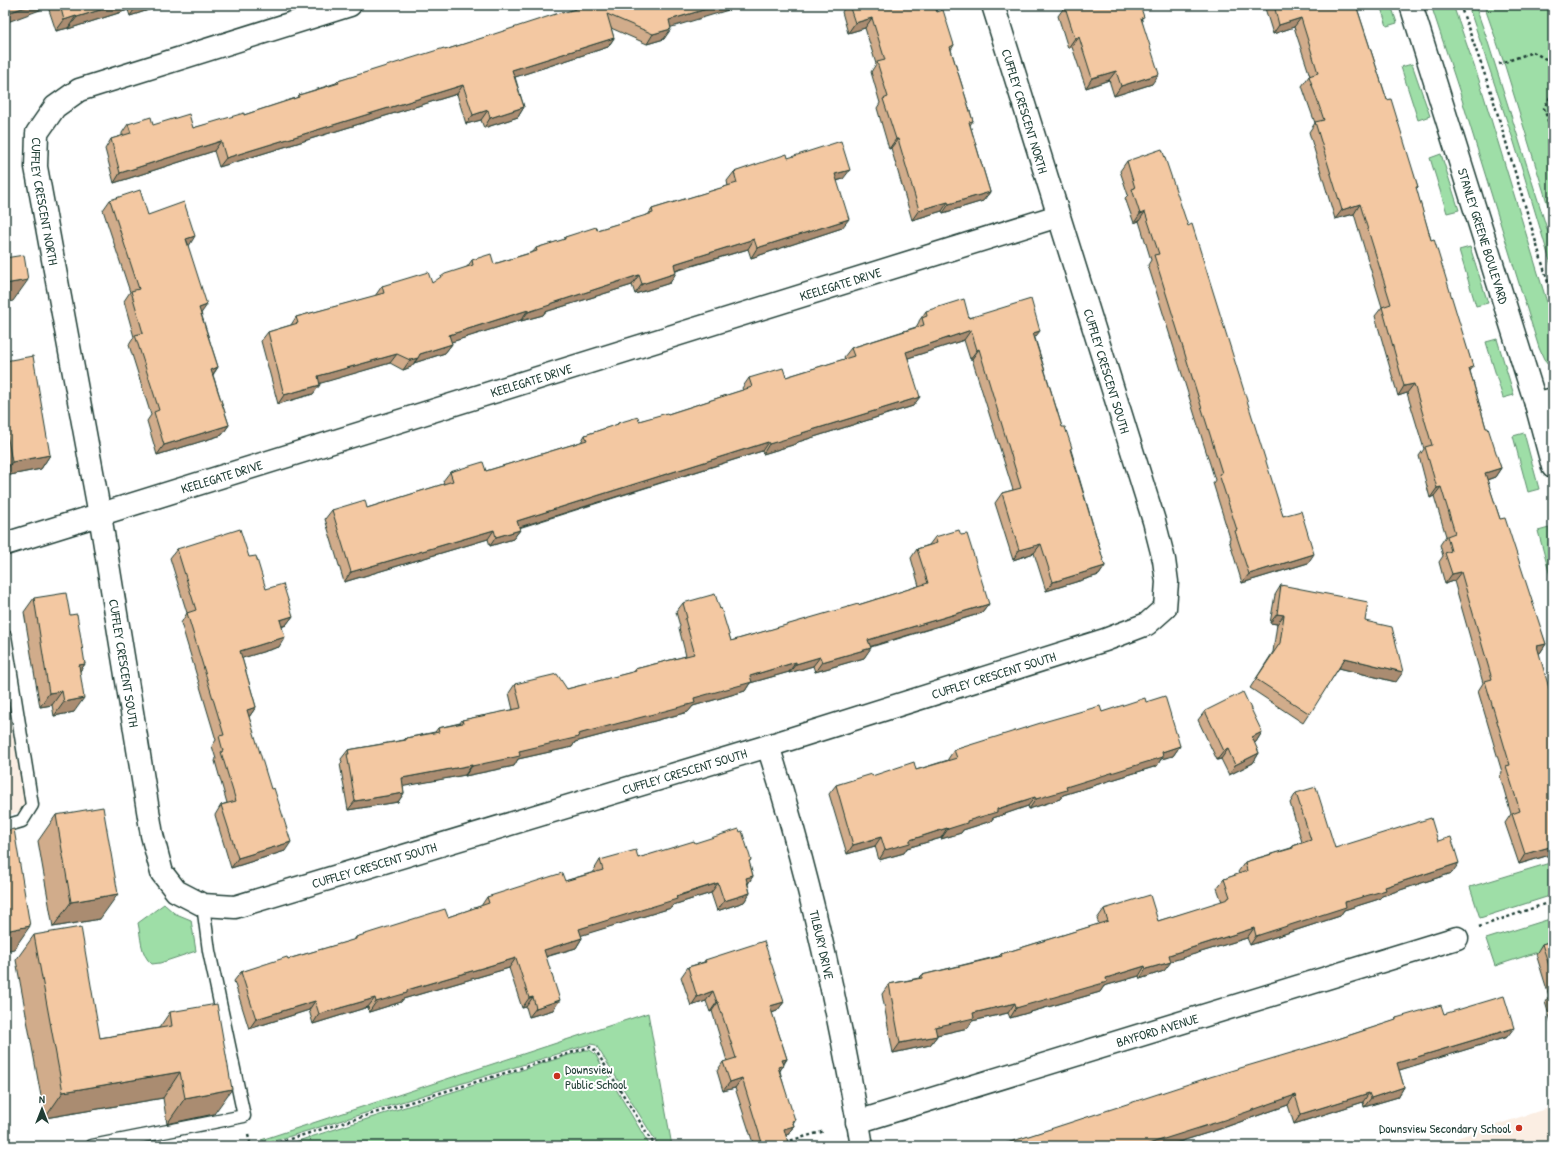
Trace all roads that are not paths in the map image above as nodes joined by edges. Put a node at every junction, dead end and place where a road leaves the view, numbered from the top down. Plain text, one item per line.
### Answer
1 (350, 5) edge
2 (993, 5) edge
3 (1411, 5) edge
4 (1058, 216) junction
5 (1544, 402) edge
6 (1553, 467) edge
7 (100, 514) junction
8 (5, 544) edge
9 (5, 636) edge
10 (768, 746) junction
11 (5, 826) edge
12 (203, 905) junction
13 (1457, 938) road end
14 (857, 1122) junction
15 (92, 1146) edge
16 (862, 1146) edge

1 - 7 street, CUFFLEY CRESCENT NORTH
2 - 4 street, CUFFLEY CRESCENT NORTH
3 - 5 street, STANLEY GREENE BOULEVARD
4 - 7 street, KEELEGATE DRIVE
4 - 10 street, CUFFLEY CRESCENT SOUTH
5 - 6 street, STANLEY GREENE BOULEVARD
7 - 8 street, KEELEGATE DRIVE
7 - 12 street, CUFFLEY CRESCENT SOUTH
9 - 11 lane
10 - 12 street, CUFFLEY CRESCENT SOUTH
10 - 14 street, TILBURY DRIVE
12 - 15 lane
13 - 14 street, BAYFORD AVENUE
14 - 16 street, TILBURY DRIVE

